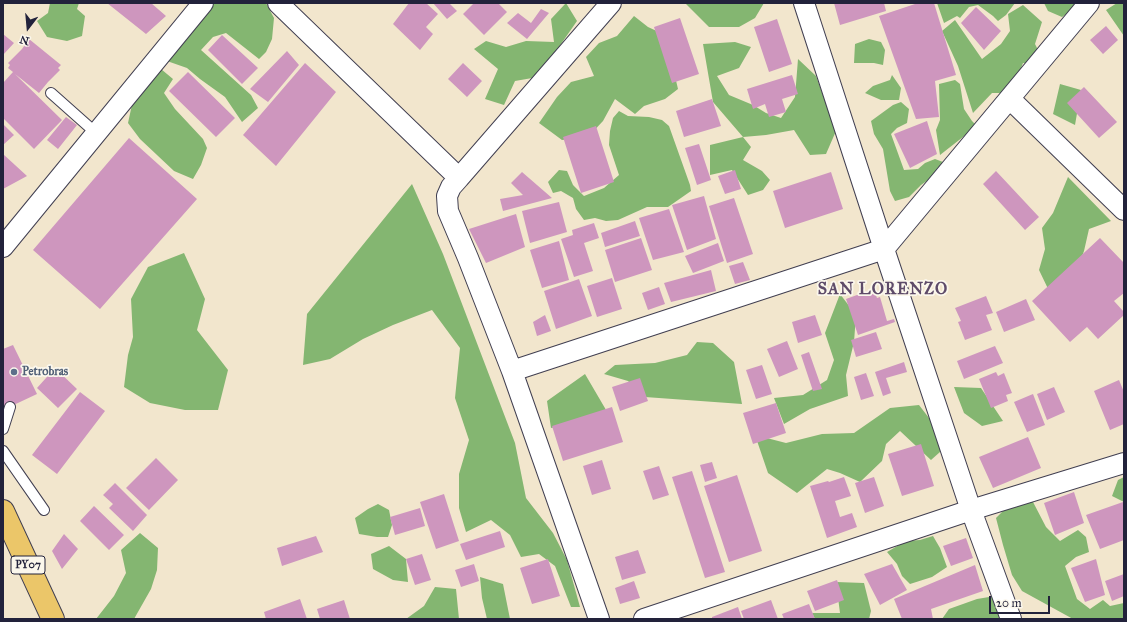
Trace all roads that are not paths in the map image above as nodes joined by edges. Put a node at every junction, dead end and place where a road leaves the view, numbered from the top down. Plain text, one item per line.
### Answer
1 (203, 3) edge
2 (278, 3) edge
3 (804, 3) edge
4 (1089, 3) edge
5 (604, 6) edge
6 (51, 93) dead end
7 (1010, 99) junction
8 (96, 133) junction
9 (459, 178) junction
10 (1124, 210) edge
11 (3, 247) edge
12 (884, 249) junction
13 (512, 371) junction
14 (10, 407) dead end
15 (3, 429) edge
16 (3, 451) edge
17 (1124, 463) edge
18 (44, 510) dead end
19 (971, 510) junction
20 (3, 511) edge
21 (53, 619) edge
22 (599, 619) edge
23 (644, 619) edge
24 (1012, 619) edge

1 - 8 street
2 - 9 street
3 - 12 street
4 - 7 street
5 - 9 street
6 - 8 lane
7 - 10 street
7 - 12 street
8 - 11 street
9 - 13 street
12 - 13 street
12 - 19 street
13 - 22 street
14 - 15 lane
16 - 18 lane
17 - 19 street
19 - 23 street
19 - 24 street
20 - 21 main road, PY07

